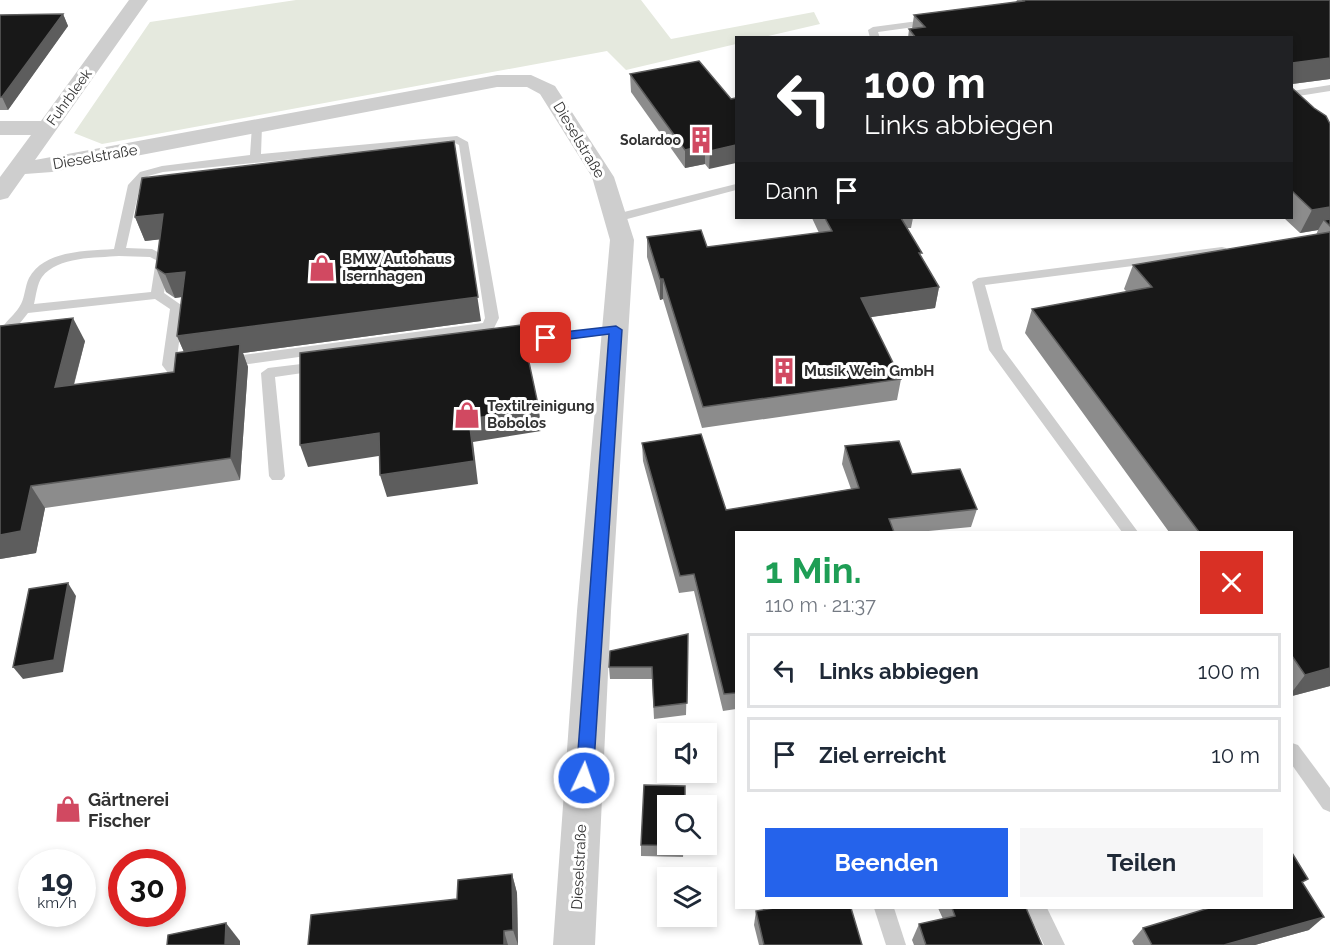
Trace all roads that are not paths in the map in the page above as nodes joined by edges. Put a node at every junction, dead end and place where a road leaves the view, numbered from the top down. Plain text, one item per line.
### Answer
1 (139, 0) edge
2 (942, 21) edge
3 (874, 36) edge
4 (1330, 88) edge
5 (1293, 94) edge
6 (257, 126) junction
7 (0, 128) edge
8 (47, 128) junction
9 (255, 158) junction
10 (18, 168) junction
11 (735, 187) edge
12 (0, 193) edge
13 (616, 218) junction
14 (1236, 249) edge
15 (119, 252) junction
16 (157, 295) junction
17 (27, 305) junction
18 (616, 330) junction
19 (0, 339) edge
20 (488, 345) edge
21 (337, 364) edge
22 (277, 476) dead end
23 (1129, 531) edge
24 (1293, 752) edge
25 (1330, 803) edge
26 (884, 909) edge
27 (1037, 909) edge
28 (574, 945) edge
29 (896, 945) edge
30 (1055, 945) edge

1 - 8 street, Fuhrbleek
2 - 3 lane
4 - 5 lane
6 - 9 lane
6 - 10 street, Dieselstraße
6 - 13 street, Dieselstraße
7 - 8 street
8 - 10 street, Fuhrbleek
9 - 15 lane
9 - 16 lane
10 - 12 street, Fuhrbleek
11 - 13 lane
13 - 18 street, Dieselstraße
14 - 23 lane
15 - 16 lane
15 - 17 lane
16 - 17 lane
17 - 19 lane
18 - 20 lane
18 - 28 street, Dieselstraße
21 - 22 lane
24 - 25 lane
26 - 29 lane
27 - 30 lane

